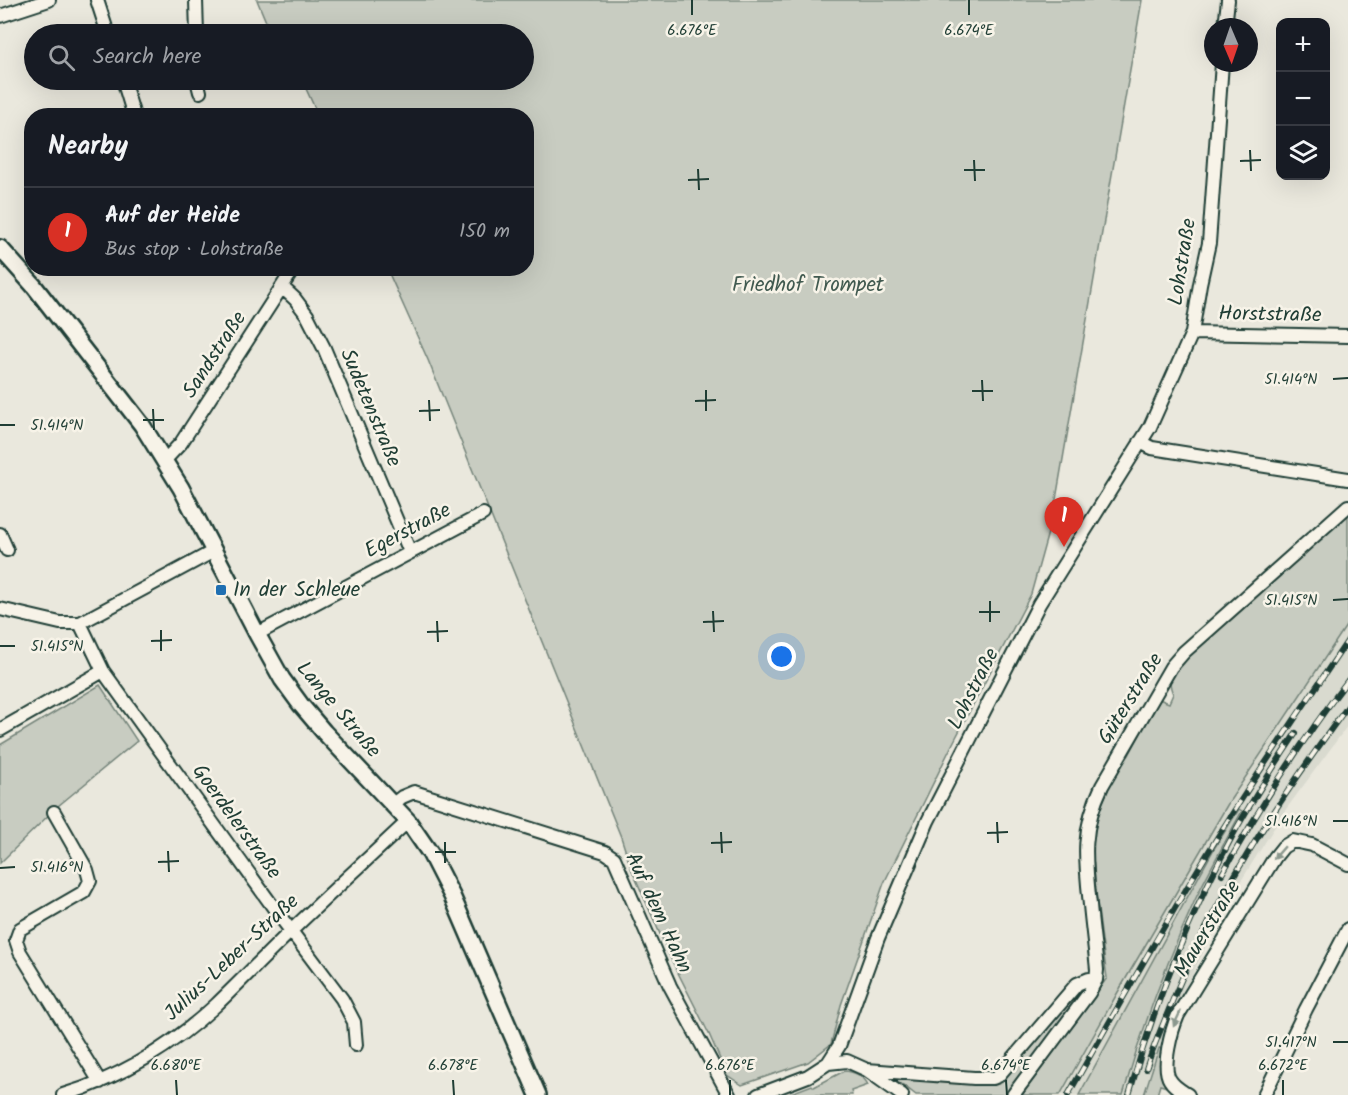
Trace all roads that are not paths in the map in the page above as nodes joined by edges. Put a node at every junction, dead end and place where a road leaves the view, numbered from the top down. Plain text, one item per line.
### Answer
1 (49, 0) edge
2 (97, 0) edge
3 (196, 0) edge
4 (1227, 0) edge
5 (34, 2) edge
6 (0, 16) edge
7 (1226, 18) edge
8 (105, 24) edge
9 (196, 24) edge
10 (1221, 72) edge
11 (126, 90) edge
12 (132, 108) edge
13 (0, 248) edge
14 (24, 275) edge
15 (25, 276) edge
16 (289, 276) edge
17 (282, 287) junction
18 (1192, 333) junction
19 (1348, 336) edge
20 (1140, 442) junction
21 (165, 460) junction
22 (1348, 479) edge
23 (1348, 506) edge
24 (483, 514) dead end
25 (0, 534) edge
26 (7, 550) dead end
27 (214, 551) junction
28 (410, 552) junction
29 (0, 609) edge
30 (80, 623) junction
31 (257, 634) junction
32 (103, 671) junction
33 (0, 730) edge
34 (393, 804) junction
35 (54, 812) dead end
36 (408, 821) junction
37 (1348, 864) edge
38 (1348, 929) edge
39 (291, 931) junction
40 (1096, 980) junction
41 (356, 1045) dead end
42 (828, 1063) junction
43 (867, 1070) junction
44 (100, 1082) junction
45 (63, 1095) edge
46 (538, 1095) edge
47 (729, 1095) edge
48 (758, 1095) edge
49 (902, 1095) edge
50 (1013, 1095) edge
51 (1188, 1095) edge
52 (1264, 1095) edge

1 - 5 street
2 - 8 street
3 - 9 street
4 - 7 street
5 - 6 street
10 - 18 street, Lohstraße
11 - 12 street
13 - 14 street, Lange Straße
15 - 21 street, Lange Straße
16 - 17 street, Sandstraße
17 - 21 street, Sandstraße
17 - 28 street, Sudetenstraße
18 - 19 street, Horststraße
18 - 20 street, Lohstraße
20 - 22 street
20 - 42 street, Lohstraße
21 - 27 street, Lange Straße
23 - 40 street, Güterstraße
24 - 28 street, Egerstraße
25 - 26 street
27 - 30 street
27 - 31 street, Lange Straße
28 - 31 street, Egerstraße
29 - 30 street
30 - 32 street, Goerdelerstraße
31 - 34 street, Lange Straße
32 - 33 street
32 - 39 street, Goerdelerstraße
34 - 36 street, Lange Straße
34 - 47 street, Auf dem Hahn
35 - 44 street
36 - 39 street, Julius-Leber-Straße
36 - 46 street, Lange Straße
37 -> 51 street, Mauerstraße
38 - 52 street
39 - 41 street, Goerdelerstraße
39 - 44 street, Julius-Leber-Straße
40 - 43 street
40 - 50 street
42 - 43 street
42 - 48 street
43 - 49 street
44 - 45 street, Julius-Leber-Straße

